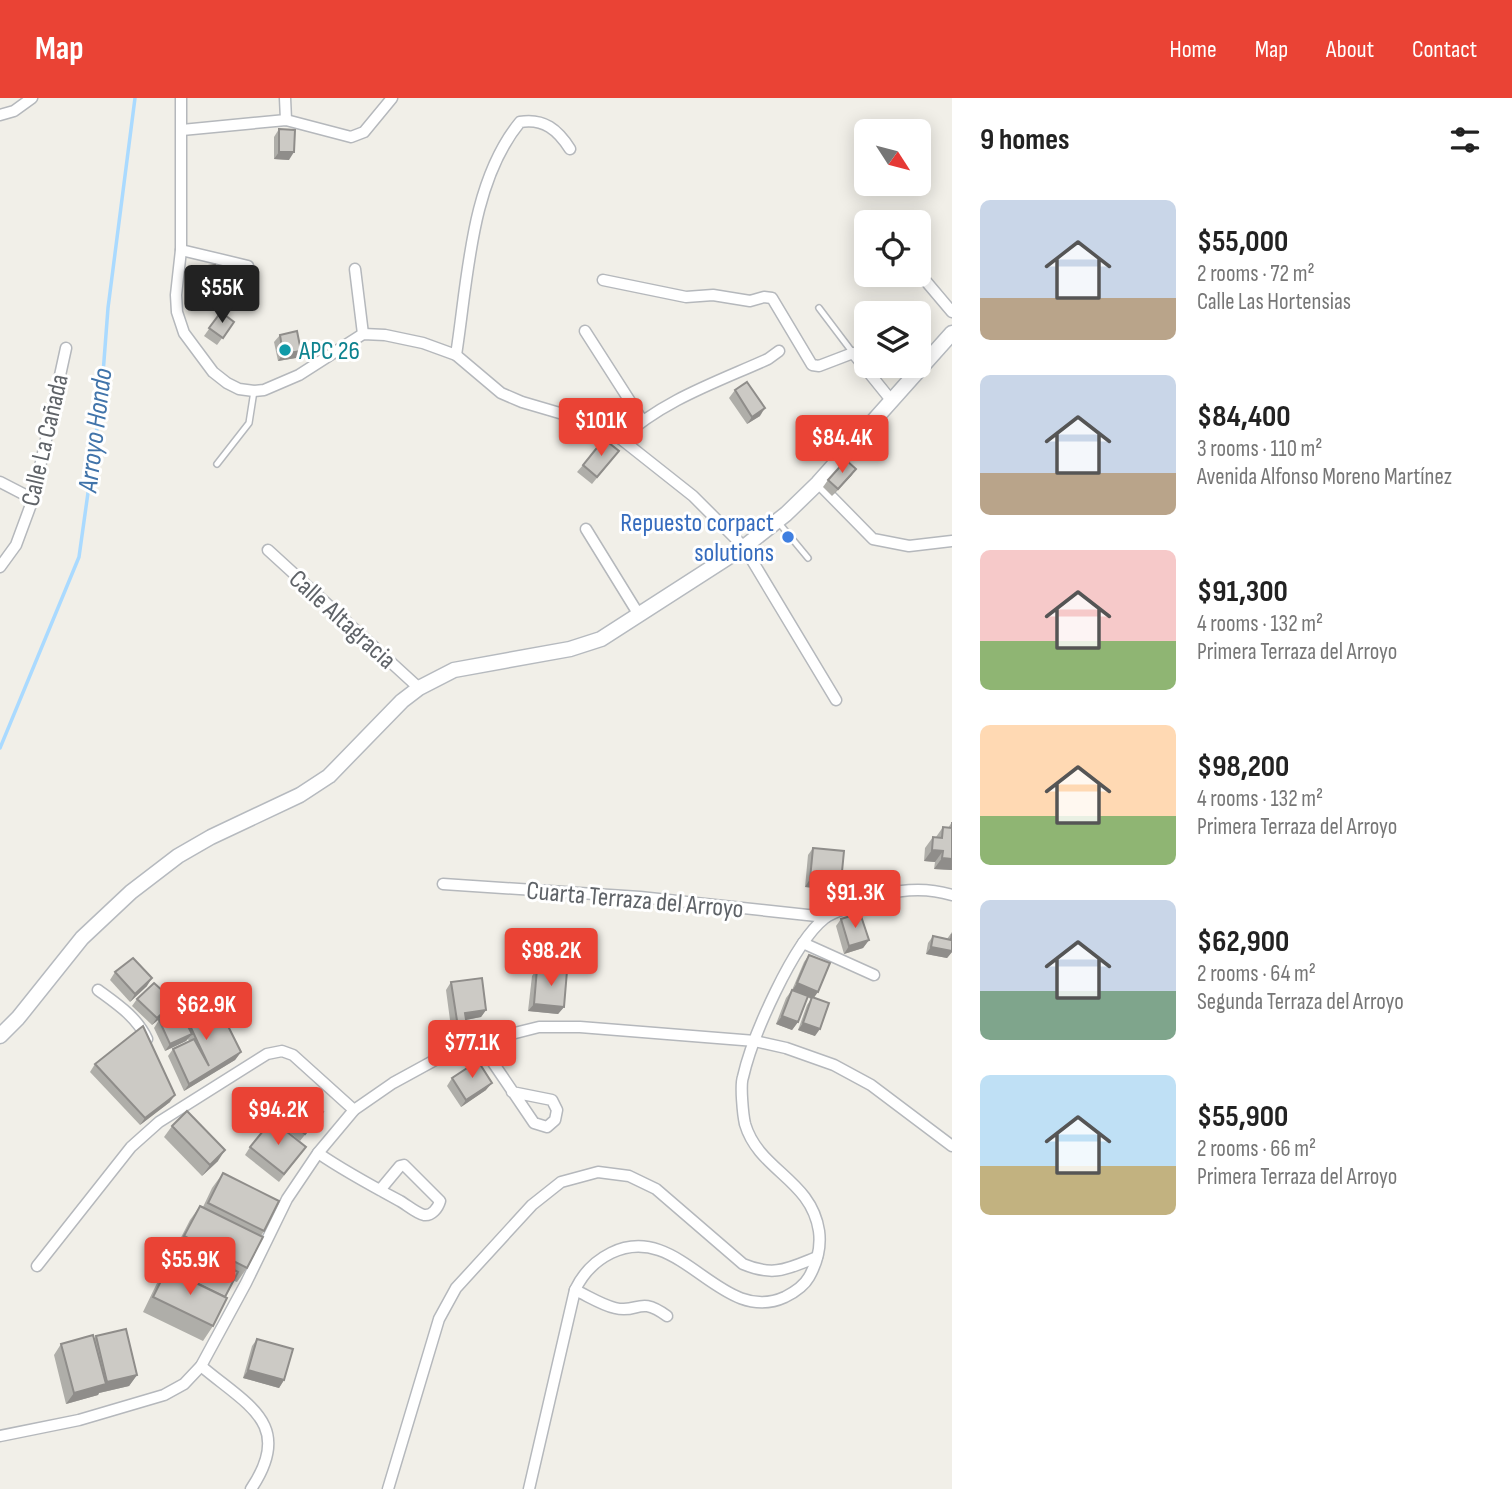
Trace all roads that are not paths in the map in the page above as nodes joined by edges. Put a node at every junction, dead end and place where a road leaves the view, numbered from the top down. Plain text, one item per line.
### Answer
1 (32, 98) edge
2 (181, 98) edge
3 (285, 98) edge
4 (392, 98) edge
5 (0, 115) edge
6 (286, 120) junction
7 (182, 130) junction
8 (570, 149) dead end
9 (181, 250) junction
10 (248, 266) dead end
11 (355, 269) dead end
12 (603, 280) dead end
13 (931, 287) edge
14 (819, 308) dead end
15 (952, 312) edge
16 (585, 331) dead end
17 (952, 333) edge
18 (363, 334) junction
19 (66, 348) dead end
20 (779, 351) dead end
21 (853, 353) junction
22 (456, 355) junction
23 (254, 391) junction
24 (891, 400) junction
25 (642, 420) junction
26 (621, 439) junction
27 (217, 464) dead end
28 (0, 482) edge
29 (818, 483) junction
30 (33, 499) junction
31 (777, 521) junction
32 (586, 529) dead end
33 (952, 541) edge
34 (744, 547) junction
35 (268, 550) dead end
36 (808, 558) dead end
37 (0, 567) edge
38 (639, 615) junction
39 (419, 688) junction
40 (836, 700) dead end
41 (443, 884) dead end
42 (952, 895) edge
43 (826, 917) junction
44 (803, 943) junction
45 (874, 975) dead end
46 (98, 990) dead end
47 (0, 1036) edge
48 (755, 1041) junction
49 (479, 1042) junction
50 (154, 1054) edge
51 (512, 1092) dead end
52 (175, 1097) edge
53 (180, 1108) junction
54 (354, 1110) junction
55 (952, 1146) edge
56 (318, 1153) junction
57 (380, 1190) junction
58 (817, 1257) junction
59 (37, 1266) dead end
60 (575, 1290) junction
61 (667, 1316) dead end
62 (201, 1366) junction
63 (0, 1436) edge
64 (251, 1489) edge
65 (388, 1489) edge
66 (529, 1489) edge

1 - 5 street
2 - 7 street
3 - 6 street
4 - 6 street
6 - 7 street
7 - 9 street
8 - 22 street
9 - 10 street
9 - 23 street
11 - 18 street
12 - 21 street
13 - 15 street
14 - 21 lane
16 - 25 street
17 - 24 main road
18 - 22 street
18 - 23 street
19 - 30 street, Calle La Cañada
20 - 25 street
21 - 24 street
22 - 26 street
23 - 27 lane
24 - 29 main road
25 - 26 street
26 - 34 street
28 - 30 street
29 - 31 main road
29 - 33 street
30 - 37 street, Calle La Cañada
31 - 34 main road
31 - 36 lane
32 - 38 street
34 - 38 main road
34 - 40 street
35 - 39 street, Calle Altagracia
38 - 39 main road
39 - 47 main road
41 - 43 street, Cuarta Terraza del Arroyo
42 - 43 street
43 - 44 street
44 - 45 street
44 - 48 street
46 - 50 street
48 - 49 street
48 - 55 street
48 - 58 street
49 - 51 street
49 - 54 street
52 - 53 street
53 - 54 street
53 - 59 street
54 - 56 street
56 - 57 street
56 - 62 street
57 - 57 street
58 - 60 street
58 - 65 street
60 - 61 street
60 - 66 street
62 - 63 street
62 - 64 street

